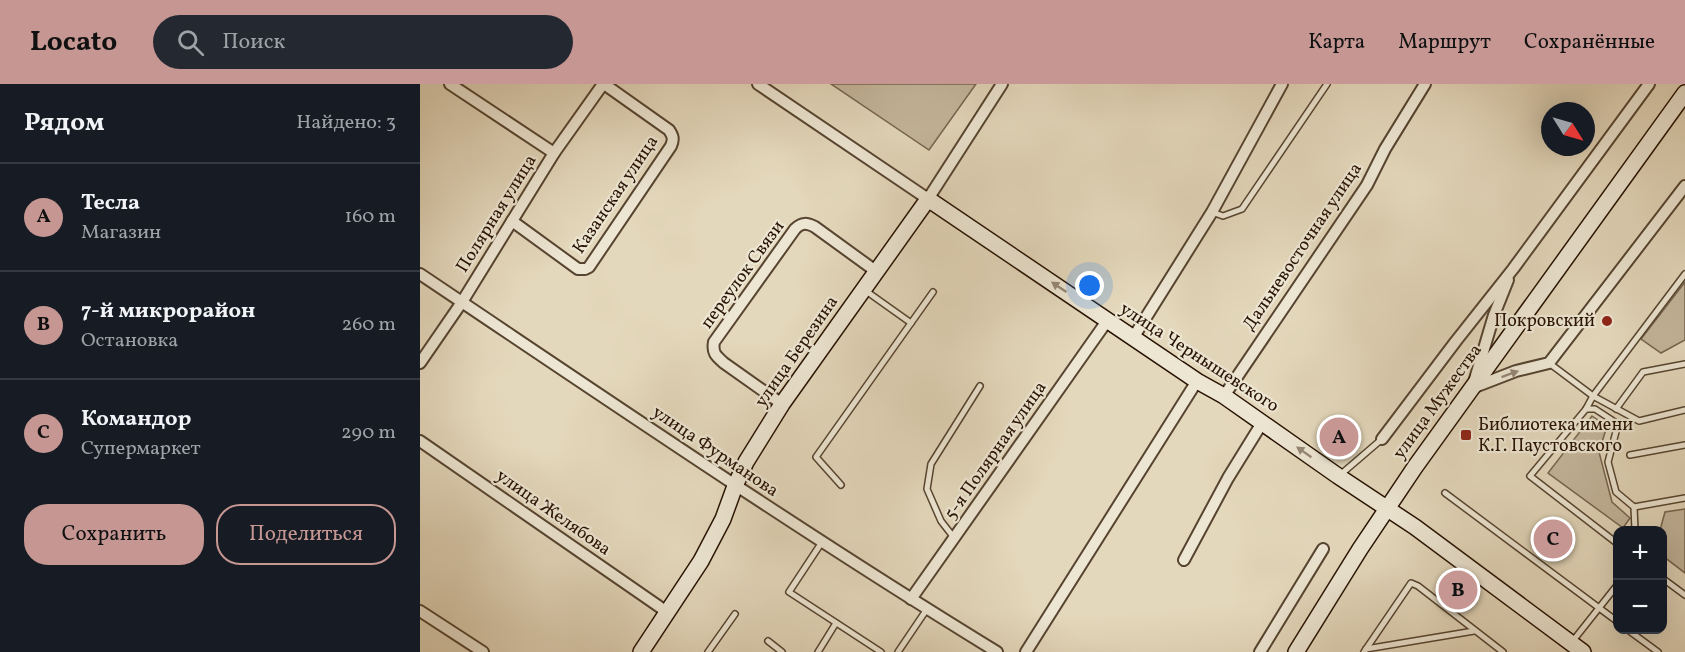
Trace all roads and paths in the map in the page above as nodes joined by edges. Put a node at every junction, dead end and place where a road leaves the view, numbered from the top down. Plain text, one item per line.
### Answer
1 (450, 84) edge
2 (603, 84) edge
3 (758, 84) edge
4 (1002, 84) edge
5 (1282, 84) edge
6 (1327, 84) edge
7 (1425, 84) edge
8 (1649, 84) edge
9 (1685, 93) edge
10 (554, 153) junction
11 (1685, 186) edge
12 (928, 199) junction
13 (1212, 212) junction
14 (512, 221) junction
15 (1513, 269) junction
16 (877, 272) junction
17 (420, 274) edge
18 (1685, 274) edge
19 (865, 290) junction
20 (933, 292) dead end
21 (462, 302) junction
22 (1107, 321) junction
23 (911, 323) junction
24 (1133, 338) junction
25 (420, 363) edge
26 (1549, 363) junction
27 (1685, 364) edge
28 (1197, 381) junction
29 (981, 386) dead end
30 (1472, 388) junction
31 (1224, 396) junction
32 (1593, 396) junction
33 (782, 404) junction
34 (1586, 409) junction
35 (1616, 409) junction
36 (1685, 410) edge
37 (1262, 423) junction
38 (1382, 439) joint
39 (420, 441) edge
40 (1685, 446) edge
41 (1630, 455) dead end
42 (1338, 476) junction
43 (841, 485) dead end
44 (735, 486) junction
45 (1445, 493) dead end
46 (1685, 498) edge
47 (1634, 507) junction
48 (1387, 509) junction
49 (1635, 526) edge
50 (955, 538) junction
51 (1613, 541) edge
52 (822, 542) junction
53 (1323, 549) dead end
54 (1184, 560) dead end
55 (1665, 580) edge
56 (1613, 589) edge
57 (1685, 595) edge
58 (911, 599) junction
59 (1599, 608) junction
60 (927, 609) junction
61 (420, 611) edge
62 (667, 612) junction
63 (735, 614) dead end
64 (1613, 619) edge
65 (836, 623) junction
66 (1474, 631) junction
67 (1633, 634) edge
68 (768, 641) dead end
69 (1577, 648) edge
70 (1365, 651) edge
71 (483, 652) edge
72 (641, 652) edge
73 (708, 652) edge
74 (782, 652) edge
75 (818, 652) edge
76 (880, 652) edge
77 (898, 652) edge
78 (997, 652) edge
79 (1026, 652) edge
80 (1260, 652) edge
81 (1296, 652) edge
82 (1503, 652) edge
83 (1658, 652) edge

1 - 10 street
2 - 10 street, Полярная улица
2 - 14 street, Казанская улица
3 - 12 street, улица Чернышевского
4 - 12 street, улица Березина
5 - 13 street
6 - 13 lane
7 - 31 street, Дальневосточная улица
8 - 15 street
9 - 30 street, улица Мужества
10 - 14 street, Полярная улица
11 - 26 street
12 - 16 street, улица Березина
22 -> 12 street, улица Чернышевского
13 - 24 street
14 - 21 street, Полярная улица
15 - 30 street
15 - 38 street
16 - 19 street, улица Березина
16 - 33 street, переулок Связи
17 - 21 street, улица Фурманова
18 - 32 lane
19 - 23 lane
19 - 33 street, улица Березина
20 - 23 lane
21 - 25 street, Полярная улица
21 - 44 street, улица Фурманова
22 - 24 street, улица Чернышевского
22 - 50 street, 5-я Полярная улица
23 - 43 lane
24 - 28 street, улица Чернышевского
30 -> 26 street
26 - 32 lane
27 - 35 lane
28 - 31 street, улица Чернышевского
28 - 79 street
29 - 50 lane
30 - 48 street, улица Мужества
31 - 37 street, улица Чернышевского
32 - 34 lane
32 - 35 lane
33 - 44 street, улица Березина
34 - 47 lane
34 - 51 lane
35 - 36 lane
42 -> 37 street, улица Чернышевского
37 - 54 street
38 - 42 lane
39 - 62 street, улица Желябова
40 - 41 lane
42 - 48 street, улица Чернышевского
44 - 52 street, улица Фурманова
44 - 62 street, улица Березина
45 - 59 lane
46 - 47 lane
47 - 49 lane
48 - 69 street, улица Чернышевского
48 - 81 street, улица Мужества
50 - 58 street, 5-я Полярная улица
52 - 58 street, улица Фурманова
52 - 65 lane
53 - 80 street
55 - 57 lane
56 - 59 lane
58 - 60 street, улица Фурманова
59 - 64 lane
59 - 69 lane
60 - 77 lane
60 - 78 street, улица Фурманова
61 - 71 street
62 - 72 street, улица Березина
63 - 73 lane
65 - 75 lane
65 - 76 lane
66 - 70 lane
66 - 70 lane
66 - 82 lane
67 - 83 lane
68 - 74 lane

